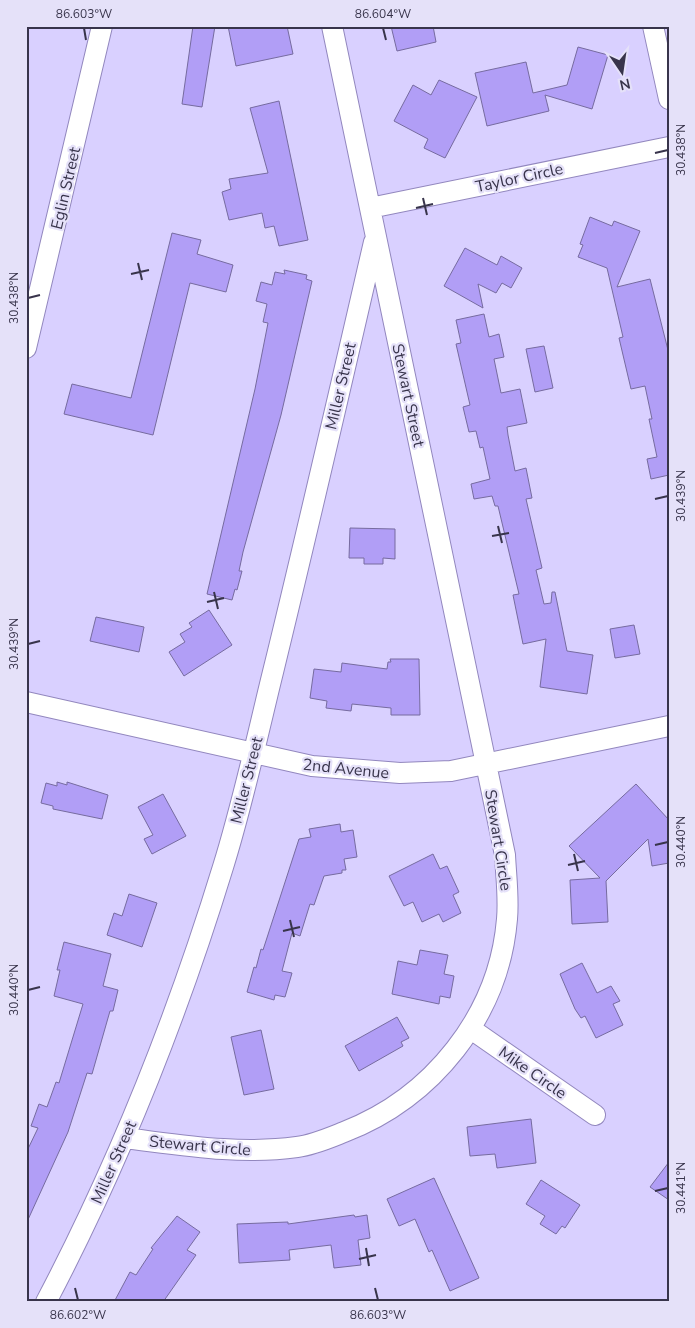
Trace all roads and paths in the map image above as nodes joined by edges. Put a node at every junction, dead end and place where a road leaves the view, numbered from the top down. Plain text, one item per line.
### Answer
1 (102, 26) edge
2 (332, 26) edge
3 (653, 26) edge
4 (669, 99) edge
5 (669, 147) edge
6 (370, 208) junction
7 (376, 235) junction
8 (26, 348) edge
9 (26, 702) edge
10 (669, 726) edge
11 (253, 754) junction
12 (487, 764) junction
13 (471, 1029) junction
14 (596, 1115) dead end
15 (124, 1138) junction
16 (46, 1302) edge

1 - 8 street, Eglin Street
2 - 6 street, Stewart Street
3 - 4 street
5 - 6 street, Taylor Circle
6 - 7 street, Stewart Street
7 - 11 street, Miller Street
7 - 12 street, Stewart Street
9 - 11 street, 2nd Avenue
10 - 12 street, 2nd Avenue
11 - 12 street, 2nd Avenue
11 - 15 street, Miller Street
12 - 13 street, Stewart Circle
13 - 14 street, Mike Circle
13 - 15 street, Stewart Circle
15 - 16 street, Miller Street

